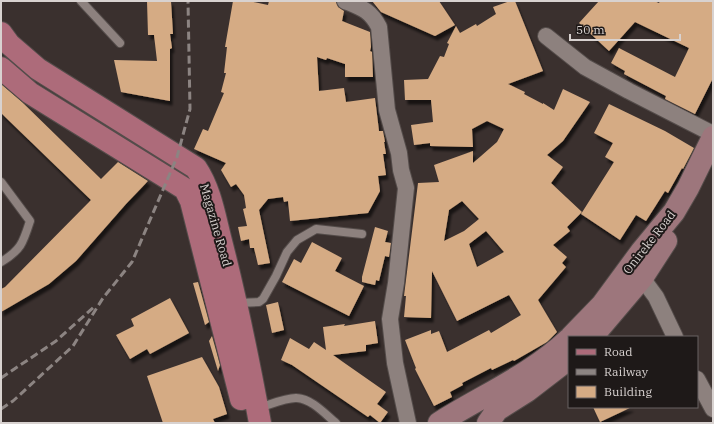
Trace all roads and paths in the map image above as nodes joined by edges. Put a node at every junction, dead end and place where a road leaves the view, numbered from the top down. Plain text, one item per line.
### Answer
1 (81, 1) edge
2 (345, 1) edge
3 (1, 33) edge
4 (546, 36) dead end
5 (120, 43) dead end
6 (1, 68) edge
7 (713, 136) edge
8 (713, 167) edge
9 (203, 178) junction
10 (1, 182) edge
11 (191, 201) junction
12 (362, 234) dead end
13 (1, 262) edge
14 (642, 278) junction
15 (236, 303) junction
16 (572, 336) edge
17 (593, 336) edge
18 (674, 336) edge
19 (568, 340) edge
20 (568, 359) edge
21 (698, 381) edge
22 (713, 409) edge
23 (255, 418) edge
24 (336, 423) edge
25 (408, 423) edge
26 (439, 423) edge
27 (488, 423) edge

1 - 5 lane
2 - 25 street
3 - 9 main road, Magazine Road
4 - 7 street
6 - 11 main road, Magazine Road
7 - 16 main road, Onireke Road
8 - 14 main road, Onireke Road
9 - 11 main road
9 - 15 main road, Magazine Road
10 - 13 lane
11 - 23 main road, Magazine Road
12 - 15 lane
14 - 17 main road, Onireke Road
14 - 18 street
15 - 23 main road, Magazine Road
19 - 26 main road, Onireke Road
20 - 27 main road
21 - 22 street
23 - 24 lane

